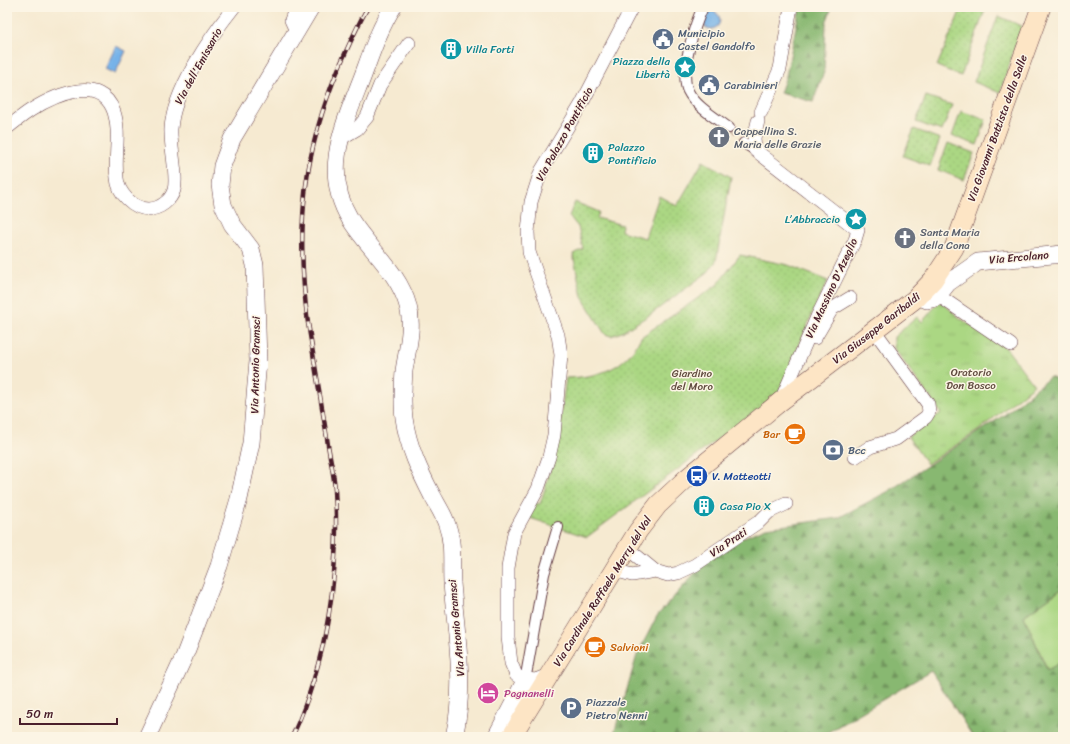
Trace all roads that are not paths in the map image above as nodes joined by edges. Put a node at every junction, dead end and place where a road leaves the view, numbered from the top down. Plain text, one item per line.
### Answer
1 (234, 7) edge
2 (296, 7) edge
3 (311, 7) edge
4 (393, 7) edge
5 (632, 7) edge
6 (703, 7) edge
7 (791, 7) edge
8 (1041, 7) edge
9 (296, 32) junction
10 (409, 43) dead end
11 (7, 128) edge
12 (729, 128) tunnel mouth
13 (340, 139) junction
14 (954, 248) joint
15 (1063, 254) edge
16 (918, 296) junction
17 (939, 296) junction
18 (850, 298) dead end
19 (874, 330) junction
20 (805, 343) junction
21 (1011, 345) dead end
22 (780, 401) junction
23 (855, 457) dead end
24 (786, 504) dead end
25 (558, 527) dead end
26 (627, 548) junction
27 (640, 569) junction
28 (614, 570) junction
29 (548, 677) junction
30 (525, 681) junction
31 (147, 737) edge
32 (454, 737) edge
33 (496, 737) edge
34 (511, 737) edge

1 - 11 street, Via dell'Emissario
2 - 9 street
3 - 9 street, Via Antonio Gramsci
4 - 13 street, Via Antonio Gramsci
5 - 30 street, Via Palazzo Pontificio
6 - 12 street
7 - 20 street, Via Massimo D'Azeglio
8 - 14 main road, Via Giovanni Battista della Salle
9 - 31 street, Via Antonio Gramsci
10 - 13 street
13 - 32 street, Via Antonio Gramsci
14 - 16 main road, Via Giuseppe Garibaldi
15 - 17 street, Via Ercolano
16 - 17 street
16 - 19 main road, Via Giuseppe Garibaldi
17 - 21 street
18 - 20 street
19 - 22 main road, Via Giuseppe Garibaldi
19 - 23 street
20 - 22 street, Via Massimo D'Azeglio
22 - 26 main road, Via Cardinale Raffaele Merry del Val
24 - 27 street, Via Prati
25 - 30 street
26 - 27 street
26 - 28 main road, Via Cardinale Raffaele Merry del Val
27 - 28 street
28 - 29 main road, Via Cardinale Raffaele Merry del Val
29 - 30 street
29 - 34 main road, Via Cardinale Raffaele Merry del Val
30 - 33 street

